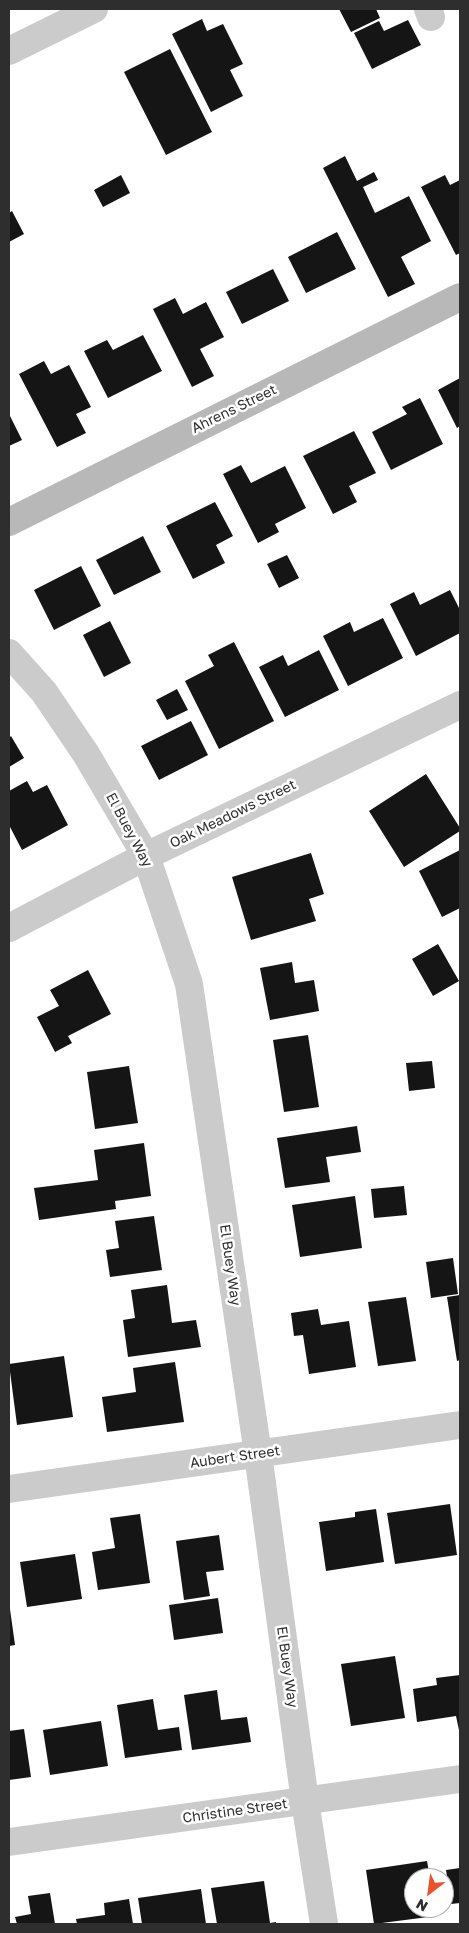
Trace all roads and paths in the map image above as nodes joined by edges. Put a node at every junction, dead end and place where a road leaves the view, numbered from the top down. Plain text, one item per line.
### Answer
1 (94, 9) edge
2 (9, 51) edge
3 (460, 297) edge
4 (9, 522) edge
5 (9, 653) edge
6 (460, 705) edge
7 (146, 856) junction
8 (9, 928) edge
9 (460, 1425) edge
10 (258, 1454) junction
11 (9, 1489) edge
12 (460, 1779) edge
13 (305, 1801) junction
14 (9, 1842) edge
15 (324, 1924) edge

1 - 2 street
3 - 4 street, Ahrens Street
5 - 7 street, El Buey Way
6 - 7 street, Oak Meadows Street
7 - 8 street, Oak Meadows Street
7 - 10 street, El Buey Way
9 - 10 street, Aubert Street
10 - 11 street, Aubert Street
10 - 13 street, El Buey Way
12 - 13 street, Christine Street
13 - 14 street, Christine Street
13 - 15 street, El Buey Way

